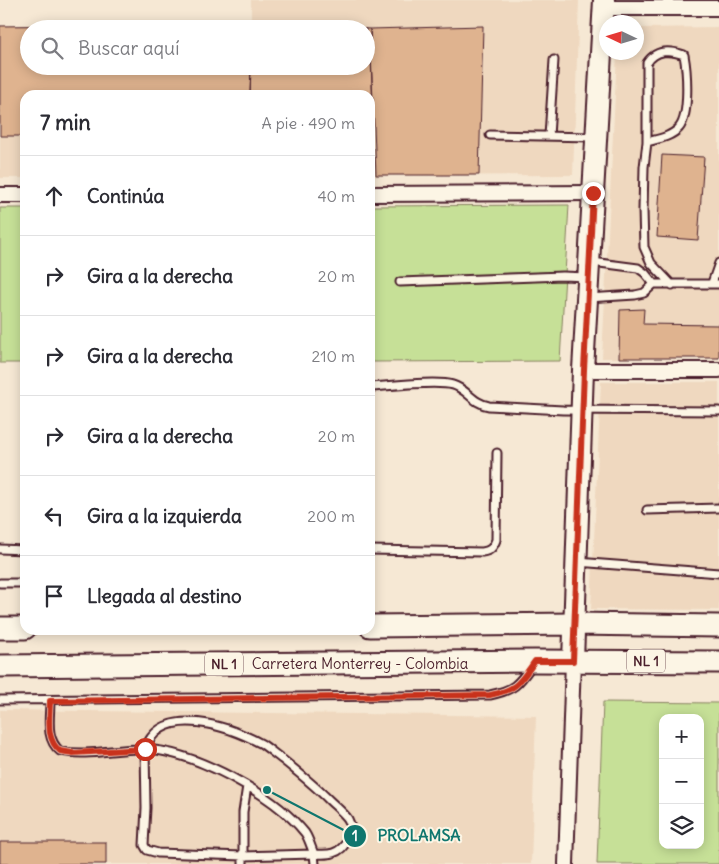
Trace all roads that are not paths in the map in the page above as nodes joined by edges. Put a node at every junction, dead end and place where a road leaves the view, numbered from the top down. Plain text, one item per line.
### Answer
1 (604, 4) edge
2 (719, 8) edge
3 (554, 60) dead end
4 (490, 135) dead end
5 (549, 136) junction
6 (596, 137) junction
7 (647, 142) junction
8 (593, 193) junction
9 (375, 194) edge
10 (0, 195) edge
11 (20, 195) edge
12 (719, 263) edge
13 (589, 269) junction
14 (400, 282) dead end
15 (654, 284) junction
16 (715, 284) edge
17 (672, 285) junction
18 (588, 298) junction
19 (584, 370) junction
20 (719, 370) edge
21 (375, 387) edge
22 (582, 410) junction
23 (719, 411) edge
24 (497, 453) dead end
25 (719, 508) edge
26 (647, 510) dead end
27 (0, 549) edge
28 (20, 550) edge
29 (375, 550) edge
30 (577, 562) junction
31 (719, 573) edge
32 (0, 583) edge
33 (20, 583) edge
34 (575, 624) junction
35 (375, 626) edge
36 (719, 626) edge
37 (0, 628) edge
38 (20, 628) edge
39 (535, 661) junction
40 (573, 661) junction
41 (719, 662) edge
42 (0, 666) edge
43 (0, 700) edge
44 (50, 701) junction
45 (145, 749) junction
46 (247, 786) junction
47 (314, 854) junction
48 (243, 856) junction
49 (243, 864) edge
50 (315, 864) edge
51 (566, 864) edge

1 - 2 street
1 - 6 street
3 - 5 lane
4 - 5 lane
5 - 6 lane
6 - 8 street
7 - 7 lane
7 - 17 lane
8 - 9 street
8 - 13 street
10 - 11 street
12 - 16 lane
13 - 14 lane
13 - 15 lane
13 - 18 street
15 - 17 lane
15 - 18 lane
16 - 17 lane
18 - 19 street
19 - 20 street
19 - 22 street
21 - 22 lane
22 - 23 lane
22 - 30 street
24 - 29 lane
25 - 26 lane
27 - 28 lane
30 - 31 lane
30 - 34 street
32 - 33 lane
34 - 35 main road
34 - 36 main road
34 - 40 street
37 - 38 main road
39 - 40 main road, Carretera Monterrey - Colombia / NL 1
39 - 42 main road, Carretera Monterrey - Colombia / NL 1
39 - 44 lane
40 - 41 main road, Carretera Monterrey - Colombia / NL 1
40 - 51 street
43 - 44 lane
44 - 45 lane
45 - 46 lane
45 - 47 lane
45 - 48 lane
46 - 47 lane
46 - 48 lane
47 - 48 lane
47 - 50 lane
48 - 49 lane

